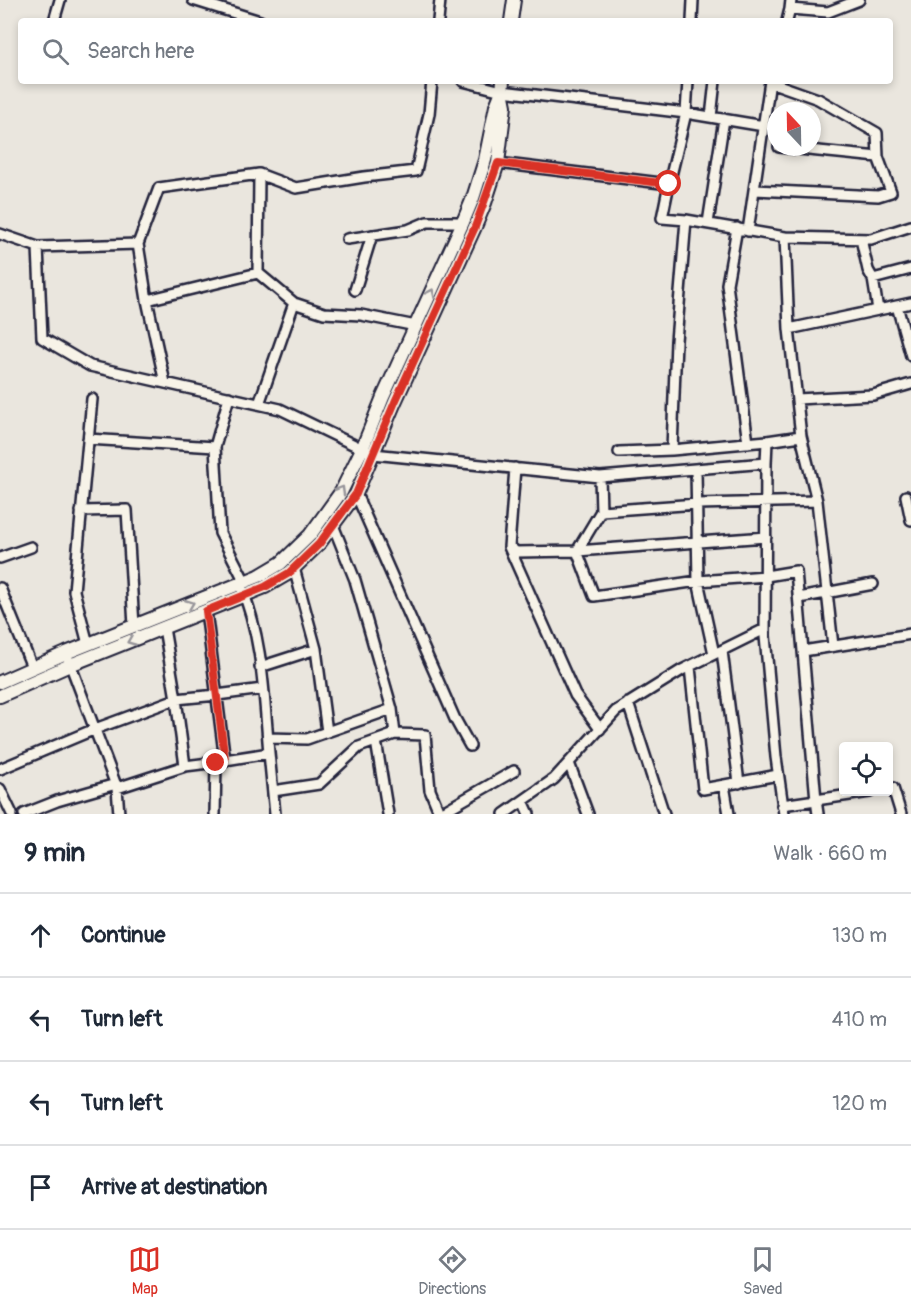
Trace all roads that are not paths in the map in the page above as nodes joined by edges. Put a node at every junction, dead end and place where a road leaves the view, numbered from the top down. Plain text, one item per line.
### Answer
1 (60, 0) edge
2 (193, 0) edge
3 (440, 0) edge
4 (514, 0) edge
5 (693, 0) edge
6 (859, 0) edge
7 (790, 4) edge
8 (55, 18) edge
9 (250, 18) edge
10 (438, 18) edge
11 (511, 18) edge
12 (692, 18) edge
13 (432, 84) edge
14 (487, 84) edge
15 (688, 84) edge
16 (715, 84) edge
17 (770, 84) edge
18 (778, 84) edge
19 (503, 86) edge
20 (686, 113) junction
21 (711, 117) junction
22 (724, 120) junction
23 (764, 126) junction
24 (761, 145) junction
25 (767, 146) edge
26 (821, 151) edge
27 (878, 157) junction
28 (498, 163) junction
29 (259, 174) junction
30 (669, 184) junction
31 (754, 190) junction
32 (686, 220) junction
33 (463, 222) junction
34 (708, 224) junction
35 (911, 226) edge
36 (737, 228) junction
37 (748, 231) junction
38 (0, 234) edge
39 (372, 235) junction
40 (784, 237) junction
41 (347, 239) dead end
42 (861, 239) junction
43 (138, 244) junction
44 (38, 247) junction
45 (911, 269) edge
46 (258, 273) junction
47 (873, 279) junction
48 (355, 290) dead end
49 (147, 300) junction
50 (294, 303) junction
51 (911, 303) edge
52 (897, 306) junction
53 (878, 310) junction
54 (416, 326) junction
55 (789, 329) junction
56 (911, 356) edge
57 (165, 383) junction
58 (911, 384) edge
59 (229, 397) junction
60 (92, 399) dead end
61 (389, 399) junction
62 (797, 399) junction
63 (259, 404) junction
64 (801, 436) junction
65 (88, 439) junction
66 (767, 441) junction
67 (748, 443) junction
68 (215, 447) junction
69 (672, 450) junction
70 (368, 451) junction
71 (619, 452) dead end
72 (766, 464) junction
73 (516, 468) junction
74 (696, 470) junction
75 (600, 477) junction
76 (356, 494) junction
77 (906, 496) dead end
78 (817, 501) junction
79 (766, 502) junction
80 (697, 504) junction
81 (81, 511) junction
82 (601, 511) junction
83 (911, 520) edge
84 (333, 525) junction
85 (766, 537) junction
86 (697, 543) junction
87 (31, 547) dead end
88 (509, 547) junction
89 (577, 552) junction
90 (0, 558) edge
91 (294, 568) junction
92 (766, 576) junction
93 (698, 581) junction
94 (873, 584) dead end
95 (244, 587) junction
96 (0, 588) edge
97 (827, 592) junction
98 (799, 598) junction
99 (3, 603) edge
100 (206, 611) junction
101 (134, 626) junction
102 (164, 628) junction
103 (765, 629) junction
104 (911, 634) edge
105 (88, 644) junction
106 (833, 646) junction
107 (316, 649) junction
108 (803, 651) junction
109 (718, 652) junction
110 (68, 659) junction
111 (690, 666) junction
112 (32, 667) junction
113 (260, 667) junction
114 (0, 682) edge
115 (263, 689) junction
116 (217, 695) junction
117 (0, 696) edge
118 (176, 699) junction
119 (628, 703) junction
120 (392, 709) junction
121 (95, 729) junction
122 (600, 729) junction
123 (327, 732) junction
124 (395, 734) junction
125 (268, 738) junction
126 (376, 741) junction
127 (470, 746) dead end
128 (269, 753) junction
129 (220, 762) junction
130 (569, 763) junction
131 (185, 766) junction
132 (0, 768) edge
133 (514, 771) dead end
134 (778, 775) junction
135 (739, 783) junction
136 (724, 785) junction
137 (117, 786) junction
138 (893, 788) edge
139 (0, 789) edge
140 (273, 792) junction
141 (843, 796) edge
142 (816, 800) junction
143 (523, 801) junction
144 (783, 810) edge
145 (12, 814) edge
146 (24, 814) edge
147 (119, 814) edge
148 (215, 814) edge
149 (275, 814) edge
150 (388, 814) edge
151 (440, 814) edge
152 (504, 814) edge
153 (529, 814) edge
154 (588, 814) edge
155 (664, 814) edge
156 (729, 814) edge
157 (818, 814) edge
158 (901, 814) edge

1 - 8 street
2 - 9 street
3 - 10 street
4 - 11 main road
5 - 12 street
6 - 7 street
13 - 29 street
14 - 19 street
15 - 20 street
16 - 21 street
17 - 23 street
18 - 27 street
19 - 20 street
19 - 28 main road
19 - 33 main road
20 - 21 street
20 - 30 street
21 - 22 street
22 - 23 street
22 - 34 street
23 - 24 street
24 - 25 street
24 - 31 street
26 - 27 street
27 - 31 street
28 - 30 street
28 - 61 main road
29 - 43 street
29 - 46 street
30 - 32 street
31 - 37 street
32 - 34 street
32 - 69 street
33 - 39 street
54 -> 33 main road
34 - 36 street
35 - 42 street
36 - 37 street
36 - 67 street
37 - 40 street
38 - 44 street
39 - 41 street
39 - 48 street
40 - 42 street
40 - 55 street
42 - 47 street
43 - 44 street
43 - 49 street
44 - 57 street
45 - 47 street
46 - 49 street
46 - 50 street
47 - 53 street
49 - 57 street
50 - 54 street
50 - 63 street
51 - 52 street
52 - 53 street
52 - 56 street
53 - 55 street
54 - 61 main road
55 - 62 street
57 - 59 street
58 - 62 street
59 - 63 street
59 - 68 street
60 - 65 street
61 - 70 main road
62 - 64 street
63 - 70 street
64 - 66 street
64 - 78 street
65 - 68 street
65 - 81 street
66 - 67 street
66 - 72 street
67 - 69 street
68 - 95 street
69 - 71 street
70 - 73 street
70 - 76 main road
95 -> 70 main road
72 - 74 street
72 - 79 street
73 - 75 street
73 - 88 street
74 - 75 street
74 - 80 street
75 - 82 street
76 - 84 main road
76 - 127 street
77 - 83 street
78 - 79 street
78 - 97 street
79 - 80 street
79 - 85 street
80 - 82 street
80 - 86 street
81 - 101 street
81 - 105 street
82 - 89 street
84 - 91 main road
84 - 120 street
85 - 86 street
85 - 92 street
86 - 89 street
86 - 93 street
87 - 90 street
88 - 89 street
88 - 122 street
89 - 93 street
91 - 95 main road
91 - 107 street
92 - 93 street
92 - 98 street
92 - 103 street
93 - 109 street
94 - 97 street
95 - 100 main road
101 -> 95 main road
95 - 113 street
96 - 99 street
97 - 98 street
97 - 106 street
98 - 108 street
99 - 112 street
100 - 102 main road
100 - 116 street
101 - 105 main road
102 -> 110 main road
102 - 118 street
103 - 109 street
103 - 134 street
104 - 106 street
105 - 110 main road
106 - 108 street
107 - 113 street
107 - 123 street
108 - 142 street
109 - 111 street
109 - 135 street
110 - 112 main road
110 - 117 main road
110 - 121 street
111 - 119 street
111 - 136 street
112 - 114 main road
113 - 115 street
115 - 116 street
115 - 125 street
116 - 118 street
116 - 129 street
118 - 121 street
118 - 131 street
119 - 122 street
119 - 155 street
120 - 123 street
120 - 124 street
121 - 132 street
121 - 137 street
122 - 130 street
123 - 125 street
124 - 126 street
124 - 151 street
125 - 128 street
126 - 140 street
126 - 150 street
128 - 129 street
128 - 140 street
129 - 131 street
129 - 148 street
130 - 143 street
130 - 154 street
131 - 137 street
133 - 151 street
134 - 135 street
134 - 144 street
135 - 136 street
136 - 156 street
137 - 146 street
137 - 147 street
138 - 158 street
139 - 145 street
140 - 149 street
141 - 142 street
142 - 144 street
142 - 157 street
143 - 152 street
143 - 153 street

